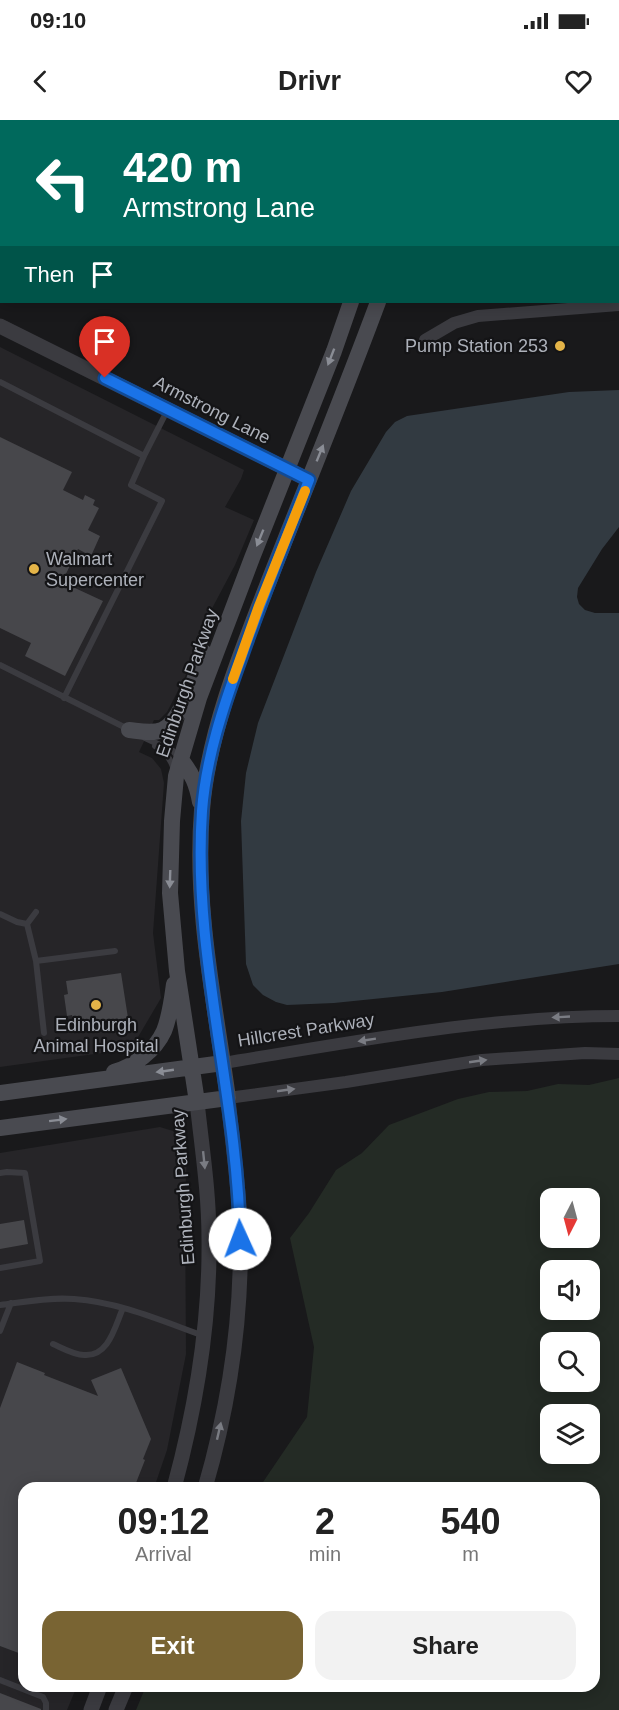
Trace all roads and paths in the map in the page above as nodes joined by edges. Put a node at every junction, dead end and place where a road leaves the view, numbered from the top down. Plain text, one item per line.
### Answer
1 (351, 303) edge
2 (378, 303) edge
3 (619, 305) edge
4 (0, 326) edge
5 (425, 340) dead end
6 (0, 382) edge
7 (168, 409) junction
8 (144, 456) junction
9 (287, 469) junction
10 (309, 480) junction
11 (242, 584) junction
12 (0, 665) edge
13 (64, 698) junction
14 (129, 730) junction
15 (181, 760) junction
16 (176, 776) junction
17 (202, 808) junction
18 (36, 912) dead end
19 (0, 914) edge
20 (27, 924) junction
21 (115, 951) dead end
22 (36, 961) junction
23 (177, 971) junction
24 (619, 1016) edge
25 (44, 1034) dead end
26 (619, 1054) edge
27 (223, 1063) junction
28 (193, 1067) junction
29 (76, 1083) junction
30 (0, 1093) edge
31 (228, 1098) junction
32 (197, 1102) junction
33 (0, 1128) edge
34 (0, 1173) edge
35 (0, 1268) edge
36 (11, 1304) junction
37 (0, 1305) edge
38 (123, 1308) junction
39 (0, 1331) edge
40 (205, 1336) junction
41 (53, 1344) dead end
42 (175, 1482) edge
43 (207, 1482) edge
44 (0, 1680) edge
45 (18, 1687) edge
46 (31, 1692) edge
47 (98, 1692) edge
48 (124, 1692) edge
49 (46, 1710) edge
50 (91, 1710) edge
51 (116, 1710) edge

1 -> 9 main road, Edinburgh Parkway
10 -> 2 main road
3 - 5 street
4 - 7 street, Armstrong Lane
6 - 8 lane
7 - 8 lane
7 - 9 street, Armstrong Lane
8 - 13 lane
9 - 10 street, Armstrong Lane
9 -> 11 main road, Edinburgh Parkway
10 - 17 main road
11 - 14 main road
11 - 15 main road, Edinburgh Parkway
12 - 13 lane
13 - 14 lane
14 - 15 lane
14 - 16 lane
15 - 16 main road, Edinburgh Parkway
15 - 17 main road
16 -> 23 main road, Edinburgh Parkway
17 - 27 main road
18 - 20 lane
19 - 20 lane
20 - 22 lane
21 - 22 lane
22 - 25 lane
23 - 28 main road, Edinburgh Parkway
23 - 29 main road
24 -> 27 street, Hillcrest Parkway
31 -> 26 street
27 - 28 main road, Hillcrest Parkway
27 - 31 main road
28 -> 29 main road, Hillcrest Parkway
28 - 32 main road, Edinburgh Parkway
29 - 30 main road, Hillcrest Parkway
31 - 32 main road
43 -> 31 street
33 -> 32 main road
32 -> 40 street, Edinburgh Parkway
34 - 35 lane
36 - 37 lane
36 - 38 lane
36 - 39 lane
38 - 40 lane
38 - 41 lane
40 - 42 street, Edinburgh Parkway
44 - 45 lane
46 - 49 lane
47 - 50 street
48 - 51 street

